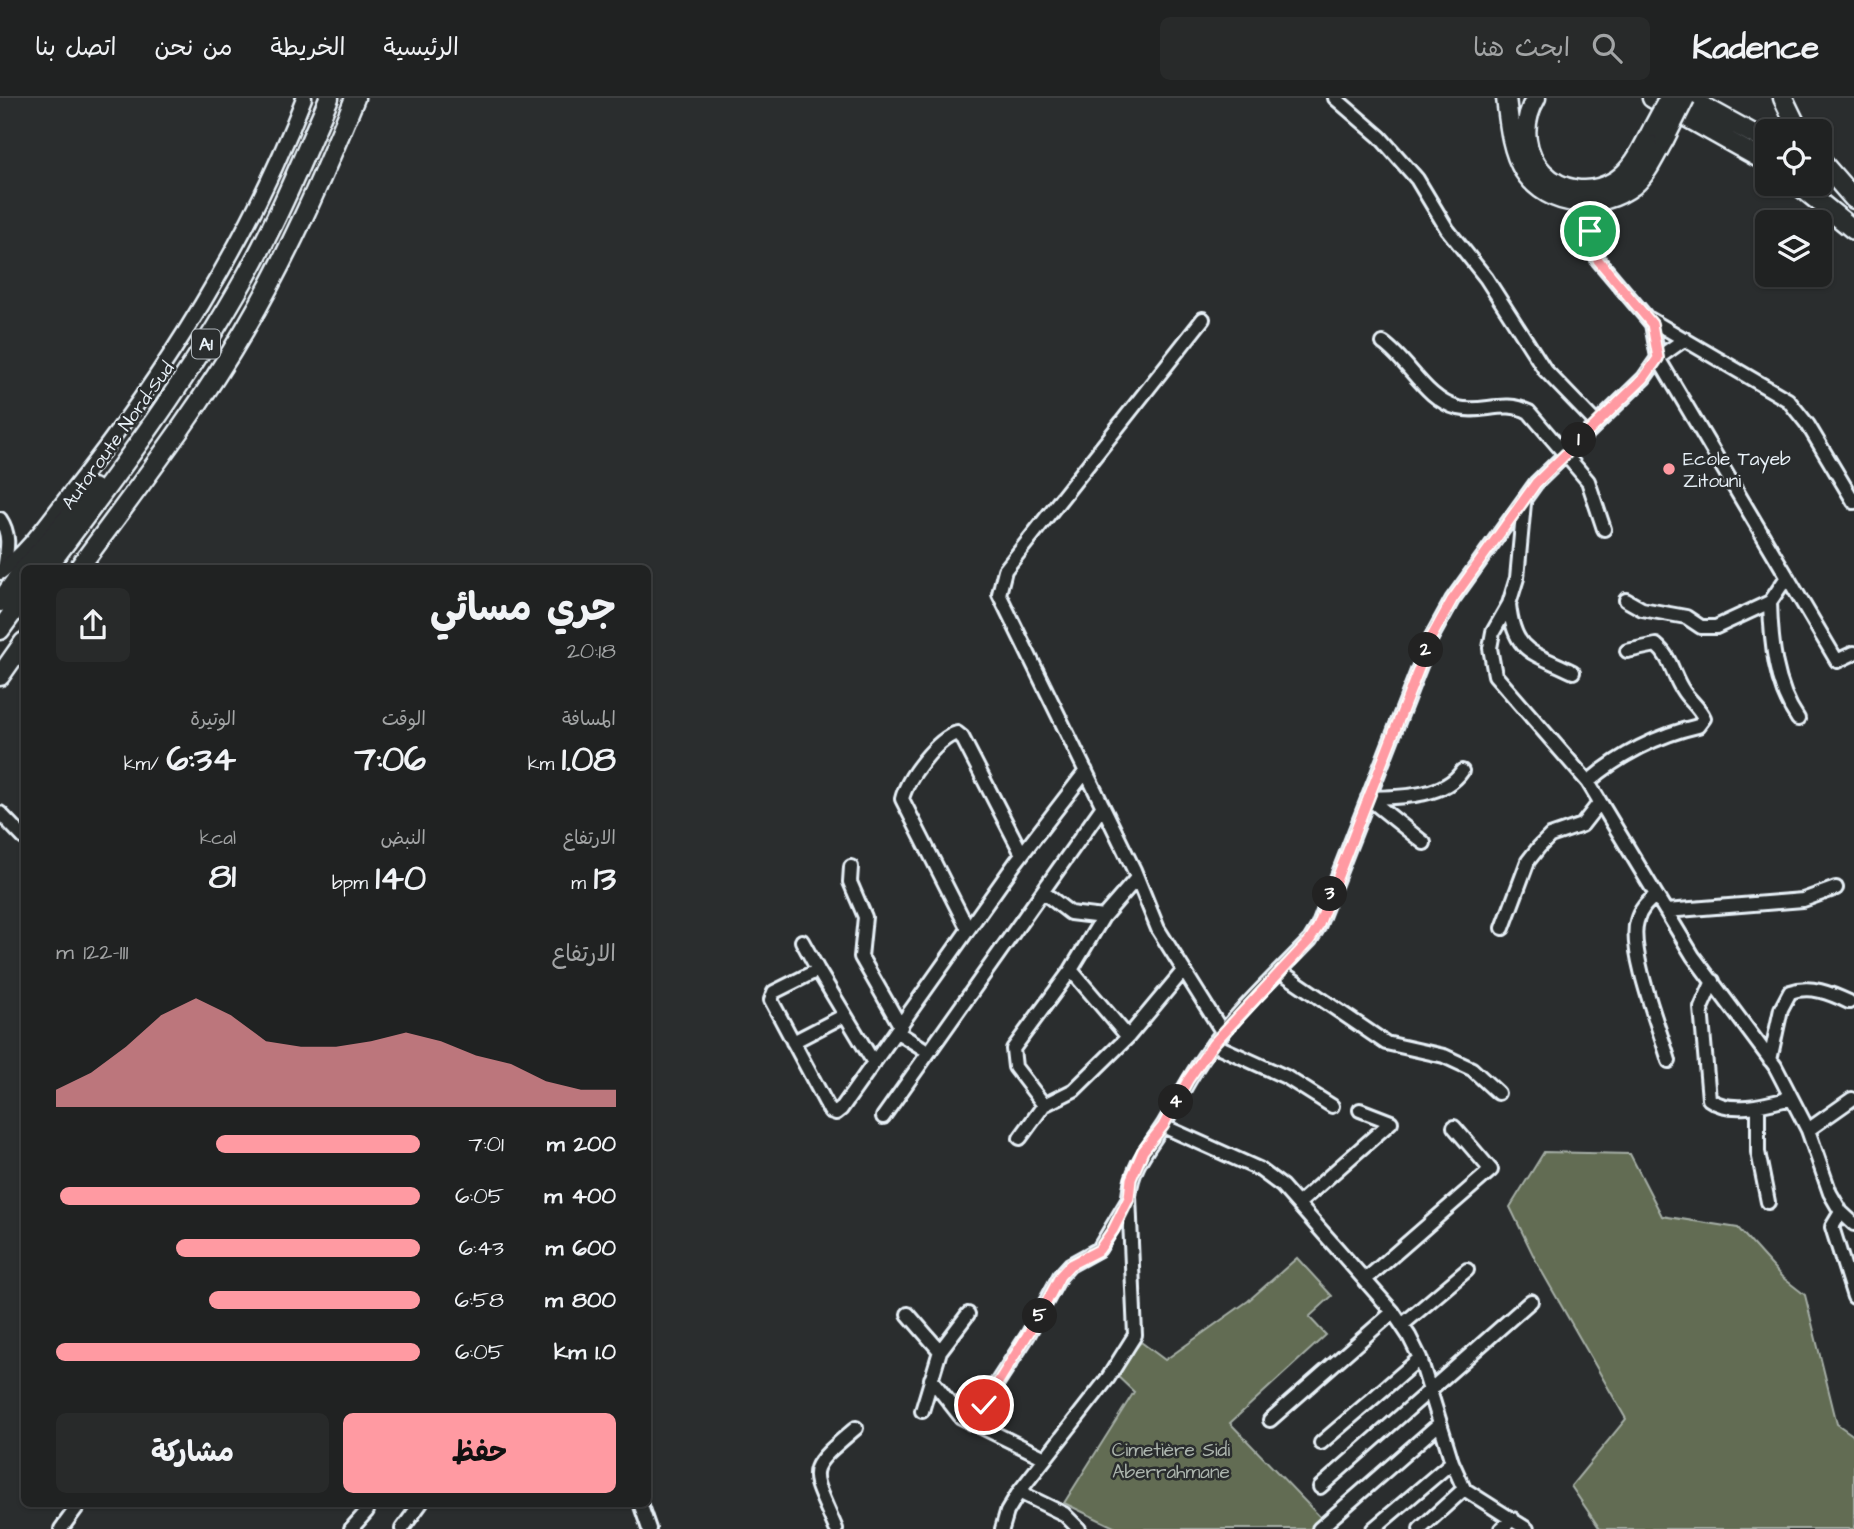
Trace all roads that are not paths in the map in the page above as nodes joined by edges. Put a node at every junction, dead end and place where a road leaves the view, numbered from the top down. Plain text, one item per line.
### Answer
1 (303, 98) edge
2 (329, 98) edge
3 (355, 98) edge
4 (1335, 98) edge
5 (1506, 98) edge
6 (1536, 98) edge
7 (1652, 98) edge
8 (1669, 98) edge
9 (1686, 98) edge
10 (1783, 98) edge
11 (1793, 119) edge
12 (1658, 134) junction
13 (1755, 135) edge
14 (1755, 156) edge
15 (1832, 174) edge
16 (1832, 189) edge
17 (1583, 196) junction
18 (1812, 196) edge
19 (1606, 199) junction
20 (1854, 199) edge
21 (1854, 206) edge
22 (1854, 230) edge
23 (1590, 231) junction
24 (1646, 317) junction
25 (1203, 319) dead end
26 (1685, 339) junction
27 (1383, 343) dead end
28 (1658, 358) junction
29 (155, 422) junction
30 (1596, 423) junction
31 (1566, 454) junction
32 (1524, 501) junction
33 (1854, 502) edge
34 (0, 519) edge
35 (1604, 529) dead end
36 (28, 565) edge
37 (49, 565) edge
38 (81, 565) edge
39 (2, 570) edge
40 (21, 574) edge
41 (1787, 577) junction
42 (1626, 600) dead end
43 (21, 601) edge
44 (0, 602) edge
45 (1770, 603) junction
46 (1509, 604) junction
47 (0, 630) edge
48 (21, 646) edge
49 (1627, 651) dead end
50 (1848, 656) edge
51 (1854, 670) edge
52 (1573, 672) dead end
53 (0, 676) edge
54 (1798, 719) dead end
55 (1086, 771) junction
56 (1462, 771) dead end
57 (1588, 782) junction
58 (1368, 798) junction
59 (1600, 802) junction
60 (1103, 806) junction
61 (0, 813) edge
62 (21, 835) edge
63 (1424, 843) dead end
64 (1022, 854) junction
65 (851, 867) dead end
66 (1136, 879) junction
67 (1836, 888) dead end
68 (1043, 892) junction
69 (1656, 895) junction
70 (1666, 911) junction
71 (1103, 917) junction
72 (1503, 928) dead end
73 (968, 929) junction
74 (802, 941) dead end
75 (818, 970) junction
76 (1071, 970) junction
77 (1183, 971) junction
78 (1280, 971) junction
79 (1713, 981) junction
80 (1849, 1002) dead end
81 (845, 1015) junction
82 (899, 1029) junction
83 (1223, 1033) junction
84 (1128, 1037) junction
85 (793, 1042) junction
86 (1213, 1044) junction
87 (929, 1052) junction
88 (1770, 1060) junction
89 (1670, 1061) dead end
90 (874, 1063) junction
91 (1498, 1093) dead end
92 (1791, 1098) junction
93 (1852, 1099) dead end
94 (1044, 1105) junction
95 (1332, 1106) dead end
96 (1758, 1107) junction
97 (1360, 1110) dead end
98 (883, 1117) dead end
99 (1163, 1126) junction
100 (1454, 1127) dead end
101 (1808, 1130) junction
102 (1020, 1138) dead end
103 (1129, 1198) junction
104 (1768, 1202) dead end
105 (1298, 1204) junction
106 (1841, 1212) junction
107 (1854, 1224) edge
108 (1467, 1270) dead end
109 (1365, 1280) junction
110 (1854, 1297) edge
111 (1531, 1301) dead end
112 (1393, 1312) junction
113 (908, 1314) dead end
114 (968, 1314) dead end
115 (1402, 1325) junction
116 (940, 1351) junction
117 (1420, 1358) junction
118 (931, 1379) junction
119 (1429, 1392) junction
120 (922, 1411) dead end
121 (1270, 1420) dead end
122 (971, 1423) junction
123 (1439, 1424) junction
124 (856, 1428) dead end
125 (1321, 1443) dead end
126 (1045, 1458) junction
127 (1452, 1462) junction
128 (1320, 1487) dead end
129 (1464, 1489) junction
130 (1019, 1492) junction
131 (77, 1507) edge
132 (418, 1507) edge
133 (641, 1507) edge
134 (367, 1511) dead end
135 (1513, 1519) junction
136 (61, 1529) edge
137 (351, 1529) edge
138 (402, 1529) edge
139 (649, 1529) edge
140 (836, 1529) edge
141 (1002, 1529) edge
142 (1079, 1529) edge
143 (1319, 1529) edge
144 (1373, 1529) edge
145 (1420, 1529) edge
146 (1500, 1529) edge
147 (1527, 1529) edge

1 - 39 main road
2 - 29 highway, Autoroute Nord-Sud / A1
3 - 38 highway, A1
4 - 30 street
5 - 17 highway
6 - 17 highway
7 - 14 highway
8 - 12 highway, bridge
9 - 12 highway, bridge
9 - 13 highway
10 - 11 highway
12 - 17 highway
12 - 19 highway
15 - 20 highway
16 - 21 highway
17 - 19 highway
17 - 23 street
18 - 22 highway
19 - 23 street
23 - 24 street
24 - 26 street
24 - 28 street
25 - 55 street
26 - 28 street
26 - 33 street
27 - 31 street
28 - 30 street
28 - 41 street
29 - 36 highway
29 - 37 highway, Autoroute Nord-Sud / A1
30 - 31 street
31 - 32 street
31 - 35 street
32 - 46 street
32 - 58 street
34 - 39 street
40 - 44 highway
41 - 45 street
41 - 50 street
42 - 45 street
43 - 47 highway
45 - 54 street
46 - 52 street
46 - 57 street
48 - 53 highway
49 - 57 street
50 - 51 street
55 - 60 street
55 - 64 street
56 - 58 street
57 - 59 street
58 - 63 street
58 - 78 street
59 - 69 street
59 - 72 street
60 - 66 street
60 - 68 street
61 - 62 street
64 - 73 street
64 - 73 street
65 - 82 street
66 - 71 street
66 - 77 street
67 - 70 street
68 - 71 street
68 - 87 street
69 - 70 street
69 - 89 street
70 - 79 street
71 - 76 street
73 - 82 street
74 - 75 street
75 - 81 street
75 - 85 street
76 - 84 street
76 - 94 street
77 - 83 street
77 - 84 street
78 - 83 street
78 - 91 street
79 - 88 street
79 - 96 street
80 - 88 street
81 - 85 street
81 - 90 street
82 - 87 street
82 - 90 street
83 - 86 street
84 - 94 street
85 - 90 street
86 - 95 street
86 - 99 street
87 - 98 street
88 - 92 street
92 - 96 street
92 - 101 street
93 - 101 street
94 - 102 street
96 - 104 street
97 - 105 street
99 - 103 street
99 - 105 street
100 - 109 street
101 - 106 street
103 - 122 street
103 - 126 street
105 - 109 street
106 - 107 street
106 - 110 street
108 - 115 street
109 - 112 street
111 - 119 street
112 - 115 street
112 - 121 street
113 - 116 street
114 - 116 street
115 - 117 street
116 - 118 street
117 - 119 street
117 - 125 street
118 - 120 street
118 - 122 street
119 - 123 street
119 - 128 street
122 - 126 street
123 - 127 street
123 - 143 street
124 - 140 street
126 - 130 street
127 - 129 street
127 - 144 street
129 - 135 street
129 - 145 street
130 - 141 street
130 - 142 street
131 - 136 street
132 - 138 street
133 - 139 street
134 - 137 street
135 - 146 street
135 - 147 street

